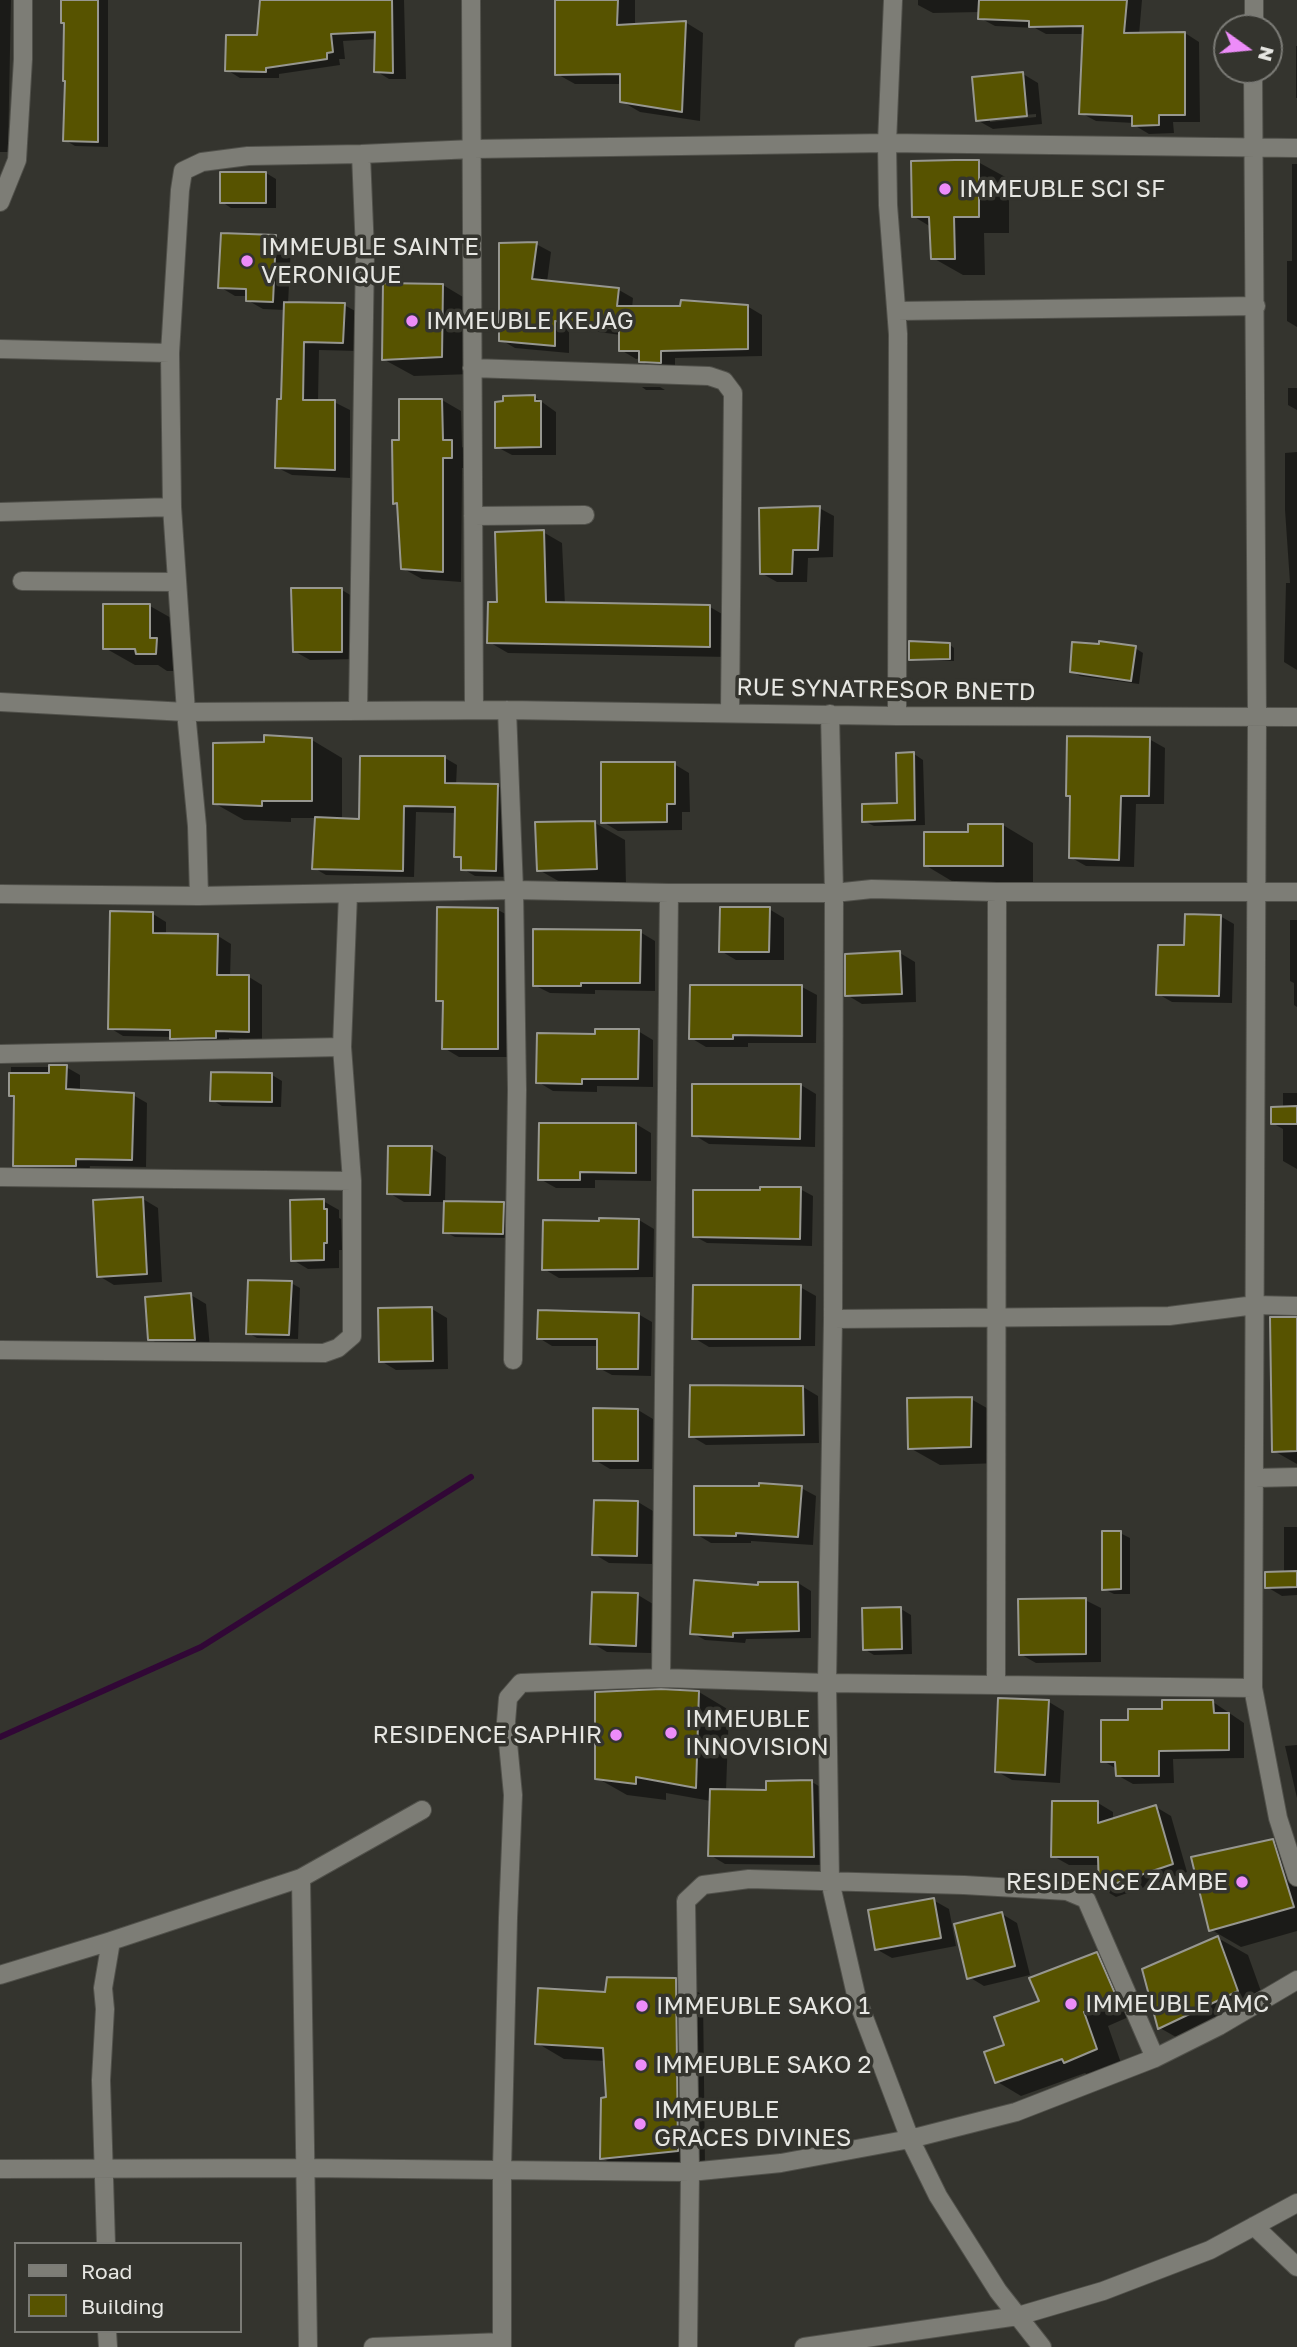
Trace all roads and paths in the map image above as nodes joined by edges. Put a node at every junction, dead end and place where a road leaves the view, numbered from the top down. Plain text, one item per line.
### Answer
1 (23, 0) edge
2 (471, 0) edge
3 (893, 0) edge
4 (1253, 84) edge
5 (887, 143) junction
6 (1253, 147) junction
7 (1297, 148) edge
8 (473, 149) junction
9 (361, 154) junction
10 (0, 202) edge
11 (1256, 306) junction
12 (897, 311) junction
13 (0, 349) edge
14 (170, 353) junction
15 (472, 368) junction
16 (172, 507) junction
17 (0, 512) edge
18 (585, 515) dead end
19 (473, 516) junction
20 (22, 581) dead end
21 (177, 582) junction
22 (0, 702) edge
23 (507, 709) junction
24 (358, 710) junction
25 (474, 710) junction
26 (186, 712) junction
27 (730, 713) junction
28 (830, 714) junction
29 (897, 716) junction
30 (1297, 717) edge
31 (1257, 718) junction
32 (514, 890) junction
33 (997, 892) junction
34 (1255, 892) junction
35 (1297, 892) edge
36 (669, 893) junction
37 (834, 893) junction
38 (0, 894) edge
39 (348, 894) junction
40 (199, 896) junction
41 (342, 1047) junction
42 (0, 1054) edge
43 (0, 1177) edge
44 (352, 1181) junction
45 (1255, 1305) junction
46 (1297, 1306) edge
47 (996, 1319) junction
48 (833, 1320) junction
49 (0, 1350) edge
50 (513, 1360) dead end
51 (1297, 1477) edge
52 (1255, 1478) junction
53 (661, 1678) junction
54 (827, 1683) junction
55 (996, 1685) junction
56 (1253, 1688) junction
57 (422, 1810) dead end
58 (1297, 1877) edge
59 (301, 1878) junction
60 (830, 1881) junction
61 (111, 1941) junction
62 (0, 1975) edge
63 (1297, 1980) edge
64 (1155, 2058) junction
65 (910, 2139) junction
66 (105, 2167) junction
67 (305, 2168) junction
68 (0, 2169) edge
69 (502, 2169) junction
70 (690, 2172) junction
71 (1297, 2203) edge
72 (1254, 2226) junction
73 (106, 2242) edge
74 (1297, 2267) edge
75 (1018, 2316) junction
76 (502, 2345) edge
77 (308, 2347) edge
78 (373, 2347) edge
79 (688, 2347) edge
80 (804, 2347) edge
81 (1042, 2347) edge

1 - 10 street
2 - 8 street
3 - 5 street
4 - 6 street
5 - 6 street
5 - 8 street
5 - 12 street
6 - 7 street
6 - 11 street
8 - 9 street
8 - 15 street
9 - 14 street
9 - 24 street
11 - 12 street
11 - 31 street
12 - 29 street
13 - 14 street
14 - 16 street
15 - 19 street
15 - 27 street
16 - 17 street
16 - 21 street
18 - 19 street
19 - 25 street
20 - 21 street
21 - 26 street
22 - 26 street, RUE SYNATRESOR BNETD
23 - 25 street, RUE SYNATRESOR BNETD
23 - 27 street, RUE SYNATRESOR BNETD
23 - 32 street
24 - 25 street, RUE SYNATRESOR BNETD
24 - 26 street, RUE SYNATRESOR BNETD
26 - 40 street
27 - 28 street, RUE SYNATRESOR BNETD
28 - 29 street, RUE SYNATRESOR BNETD
28 - 37 street
29 - 31 street, RUE SYNATRESOR BNETD
30 - 31 street, RUE SYNATRESOR BNETD
31 - 34 street
32 - 36 street
32 - 39 street
32 - 50 street
33 - 34 street
33 - 37 street
33 - 47 street
34 - 35 street
34 - 45 street
36 - 37 street
36 - 53 street
37 - 48 street
38 - 40 street
39 - 40 street
39 - 41 street
41 - 42 street
41 - 44 street
43 - 44 street
44 - 49 street
45 - 46 street
45 - 47 street
45 - 52 street
47 - 48 street
47 - 55 street
48 - 54 street
51 - 52 street
52 - 56 street
53 - 54 street
53 - 69 street
54 - 55 street
54 - 60 street
55 - 56 street
56 - 58 street
57 - 59 street
59 - 61 street
59 - 67 street
60 - 64 street
60 - 65 street
60 - 70 street
61 - 62 street
61 - 66 street
63 - 64 street
64 - 65 street
65 - 70 street
65 - 75 street
66 - 67 street
66 - 68 street
66 - 73 street
67 - 69 street
67 - 77 street
69 - 70 street
69 - 76 street
70 - 79 street
71 - 72 street
72 - 74 street
72 - 75 street
75 - 80 street
75 - 81 street
76 - 78 street

